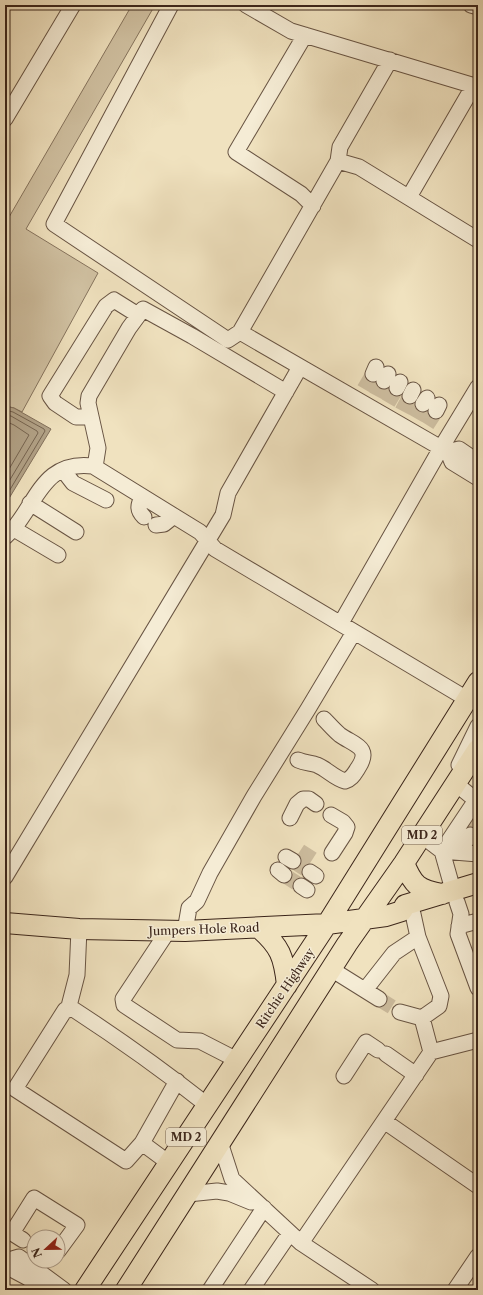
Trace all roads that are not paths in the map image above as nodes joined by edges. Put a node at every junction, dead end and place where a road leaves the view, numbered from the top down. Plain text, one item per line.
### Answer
1 (73, 5) edge
2 (171, 5) edge
3 (246, 5) edge
4 (471, 5) edge
5 (478, 7) edge
6 (305, 35) junction
7 (390, 60) junction
8 (476, 86) edge
9 (7, 111) edge
10 (338, 161) junction
11 (409, 197) junction
12 (313, 206) junction
13 (478, 240) edge
14 (138, 315) junction
15 (240, 332) junction
16 (300, 367) junction
17 (478, 387) edge
18 (286, 392) junction
19 (91, 417) junction
20 (444, 450) junction
21 (478, 462) edge
22 (95, 467) junction
23 (63, 470) junction
24 (478, 478) edge
25 (142, 498) junction
26 (106, 500) dead end
27 (30, 503) junction
28 (174, 516) junction
29 (76, 532) dead end
30 (9, 533) edge
31 (207, 540) junction
32 (58, 555) dead end
33 (341, 623) junction
34 (354, 632) junction
35 (478, 682) edge
36 (467, 700) junction
37 (324, 719) dead end
38 (478, 726) edge
39 (478, 749) edge
40 (298, 760) dead end
41 (455, 783) junction
42 (477, 801) edge
43 (316, 804) dead end
44 (437, 811) junction
45 (331, 815) dead end
46 (290, 818) dead end
47 (421, 835) junction
48 (470, 836) tunnel mouth
49 (442, 851) junction
50 (458, 852) junction
51 (332, 853) dead end
52 (478, 854) edge
53 (9, 860) edge
54 (404, 863) junction
55 (5, 877) edge
56 (478, 883) edge
57 (451, 895) junction
58 (478, 896) edge
59 (408, 913) junction
60 (364, 919) junction
61 (478, 921) edge
62 (5, 923) edge
63 (327, 924) junction
64 (459, 926) junction
65 (259, 928) junction
66 (79, 929) junction
67 (184, 931) junction
68 (418, 937) junction
69 (331, 969) junction
70 (287, 985) junction
71 (478, 988) edge
72 (365, 990) junction
73 (378, 999) tunnel mouth
74 (68, 1010) junction
75 (400, 1012) tunnel mouth
76 (422, 1018) junction
77 (478, 1040) edge
78 (431, 1052) junction
79 (237, 1060) junction
80 (416, 1074) junction
81 (344, 1076) dead end
82 (177, 1081) junction
83 (207, 1105) junction
84 (384, 1121) junction
85 (142, 1142) junction
86 (220, 1142) junction
87 (169, 1163) junction
88 (478, 1186) edge
89 (188, 1194) junction
90 (264, 1208) junction
91 (290, 1233) junction
92 (66, 1240) edge
93 (26, 1243) edge
94 (301, 1243) junction
95 (26, 1246) edge
96 (478, 1256) edge
97 (9, 1260) junction
98 (43, 1290) edge
99 (64, 1290) edge
100 (85, 1290) edge
101 (126, 1290) edge
102 (210, 1290) edge
103 (251, 1290) edge
104 (372, 1290) edge
105 (455, 1290) edge

1 - 9 street
2 - 15 street
3 - 6 street
4 - 5 street
6 - 7 street
6 - 12 street
7 - 8 street
7 - 10 street
8 - 11 street
10 - 11 street
10 - 12 street
11 - 13 street
12 - 15 street
14 - 18 street
14 - 19 street
14 - 19 street
15 - 16 street
16 - 18 street
16 - 20 street
17 - 20 street
18 - 31 street
19 - 22 street
20 - 21 street
20 - 24 street
20 - 33 street
22 - 23 street
22 - 25 street
23 - 26 street
23 - 27 street
25 - 28 street
25 - 28 street
27 - 29 street
27 - 30 street
28 - 31 street
30 - 32 street
31 - 33 street
31 - 53 street
33 - 34 street
34 - 36 street
34 - 67 street
35 - 36 main road, Ritchie Highway / MD 2
36 - 63 main road, Ritchie Highway / MD 2
37 - 40 street
38 - 44 street
39 - 41 main road, MD 2
41 - 42 street
41 - 44 main road, MD 2
42 - 49 street
43 - 46 street
44 - 47 main road, MD 2
45 - 51 street
47 - 49 street
47 - 54 main road, MD 2
48 - 50 street
49 - 50 street
49 - 57 street
50 - 52 street
53 - 55 street
54 - 57 main road
54 - 60 main road, MD 2
56 - 57 main road, Jumpers Hole Road
57 - 58 main road, Jumpers Hole Road
57 - 59 main road, Jumpers Hole Road
57 - 64 street
59 - 60 main road, Jumpers Hole Road
59 - 68 street
60 - 63 main road, Jumpers Hole Road
60 - 69 main road, MD 2
61 - 64 street
62 - 66 main road, Jumpers Hole Road
63 - 65 main road, Jumpers Hole Road
63 - 70 main road, Ritchie Highway / MD 2
64 - 71 street
65 - 67 main road, Jumpers Hole Road
65 - 70 main road
66 - 67 main road, Jumpers Hole Road
66 - 74 street
67 - 79 street
68 - 72 street
68 - 76 street
69 - 72 street
69 - 86 main road, MD 2
70 - 79 main road, Ritchie Highway / MD 2
72 - 73 street
74 - 82 street
74 - 85 street
75 - 76 street
76 - 78 street
77 - 78 street
78 - 80 street
79 - 83 main road, Ritchie Highway / MD 2
80 - 81 street
80 - 84 street
82 - 83 street
82 - 85 street
83 - 87 main road, Ritchie Highway / MD 2
84 - 88 street
84 - 94 street
85 - 87 street
86 - 89 main road, MD 2
86 - 90 street
87 - 100 main road, Ritchie Highway / MD 2
89 - 90 street
89 - 101 main road, MD 2
90 - 91 street
90 - 102 street
91 - 94 street
91 - 103 street
92 - 93 street
94 - 104 street
95 - 97 street
96 - 105 street
97 - 98 street
97 - 99 street

